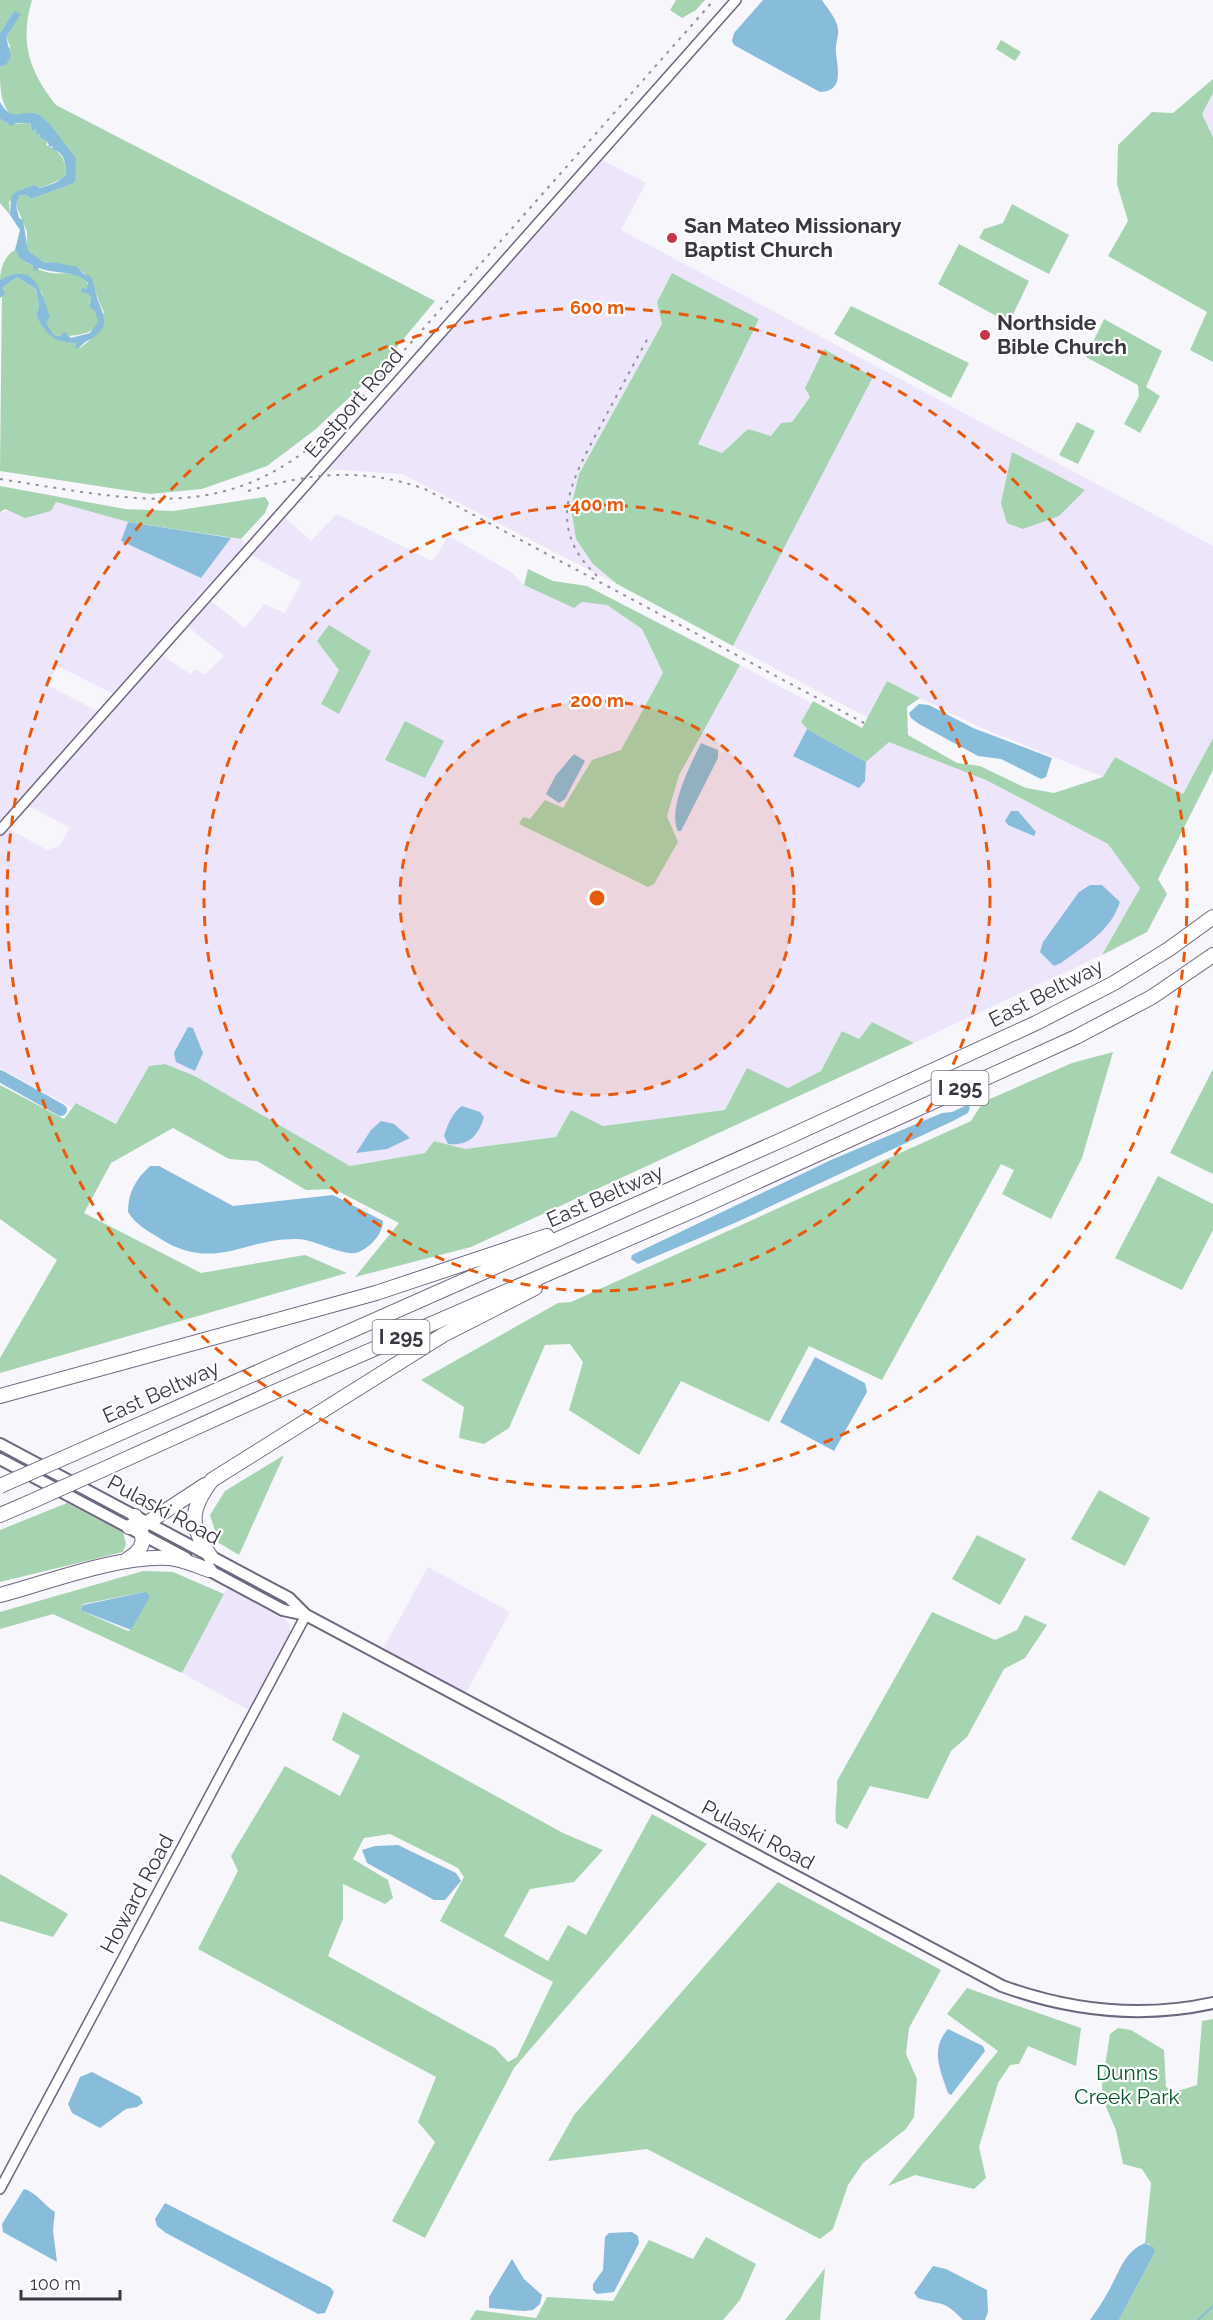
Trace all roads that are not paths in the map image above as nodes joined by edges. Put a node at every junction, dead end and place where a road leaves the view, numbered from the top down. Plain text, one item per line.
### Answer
1 (736, 0) edge
2 (0, 830) edge
3 (1213, 917) edge
4 (1213, 955) edge
5 (699, 1208) junction
6 (623, 1211) junction
7 (0, 1396) edge
8 (0, 1443) edge
9 (0, 1458) edge
10 (212, 1480) junction
11 (0, 1486) edge
12 (0, 1515) edge
13 (138, 1525) junction
14 (124, 1562) junction
15 (210, 1564) junction
16 (0, 1595) edge
17 (306, 1615) junction
18 (1213, 2003) edge
19 (0, 2189) edge

1 - 2 street, Eastport Road
3 - 6 highway, East Beltway / I 295
4 - 5 highway, I 295
5 - 10 highway
5 - 12 highway, I 295, bridge
6 - 7 highway
6 - 11 highway, East Beltway / I 295, bridge
8 - 13 main road, Pulaski Road
9 - 13 main road, Pulaski Road
10 - 13 highway
10 - 15 highway
13 - 14 highway
13 - 15 main road, Pulaski Road
14 - 15 highway
14 - 16 highway
15 - 17 main road, Pulaski Road
17 - 18 main road, Pulaski Road
17 - 19 street, Howard Road

